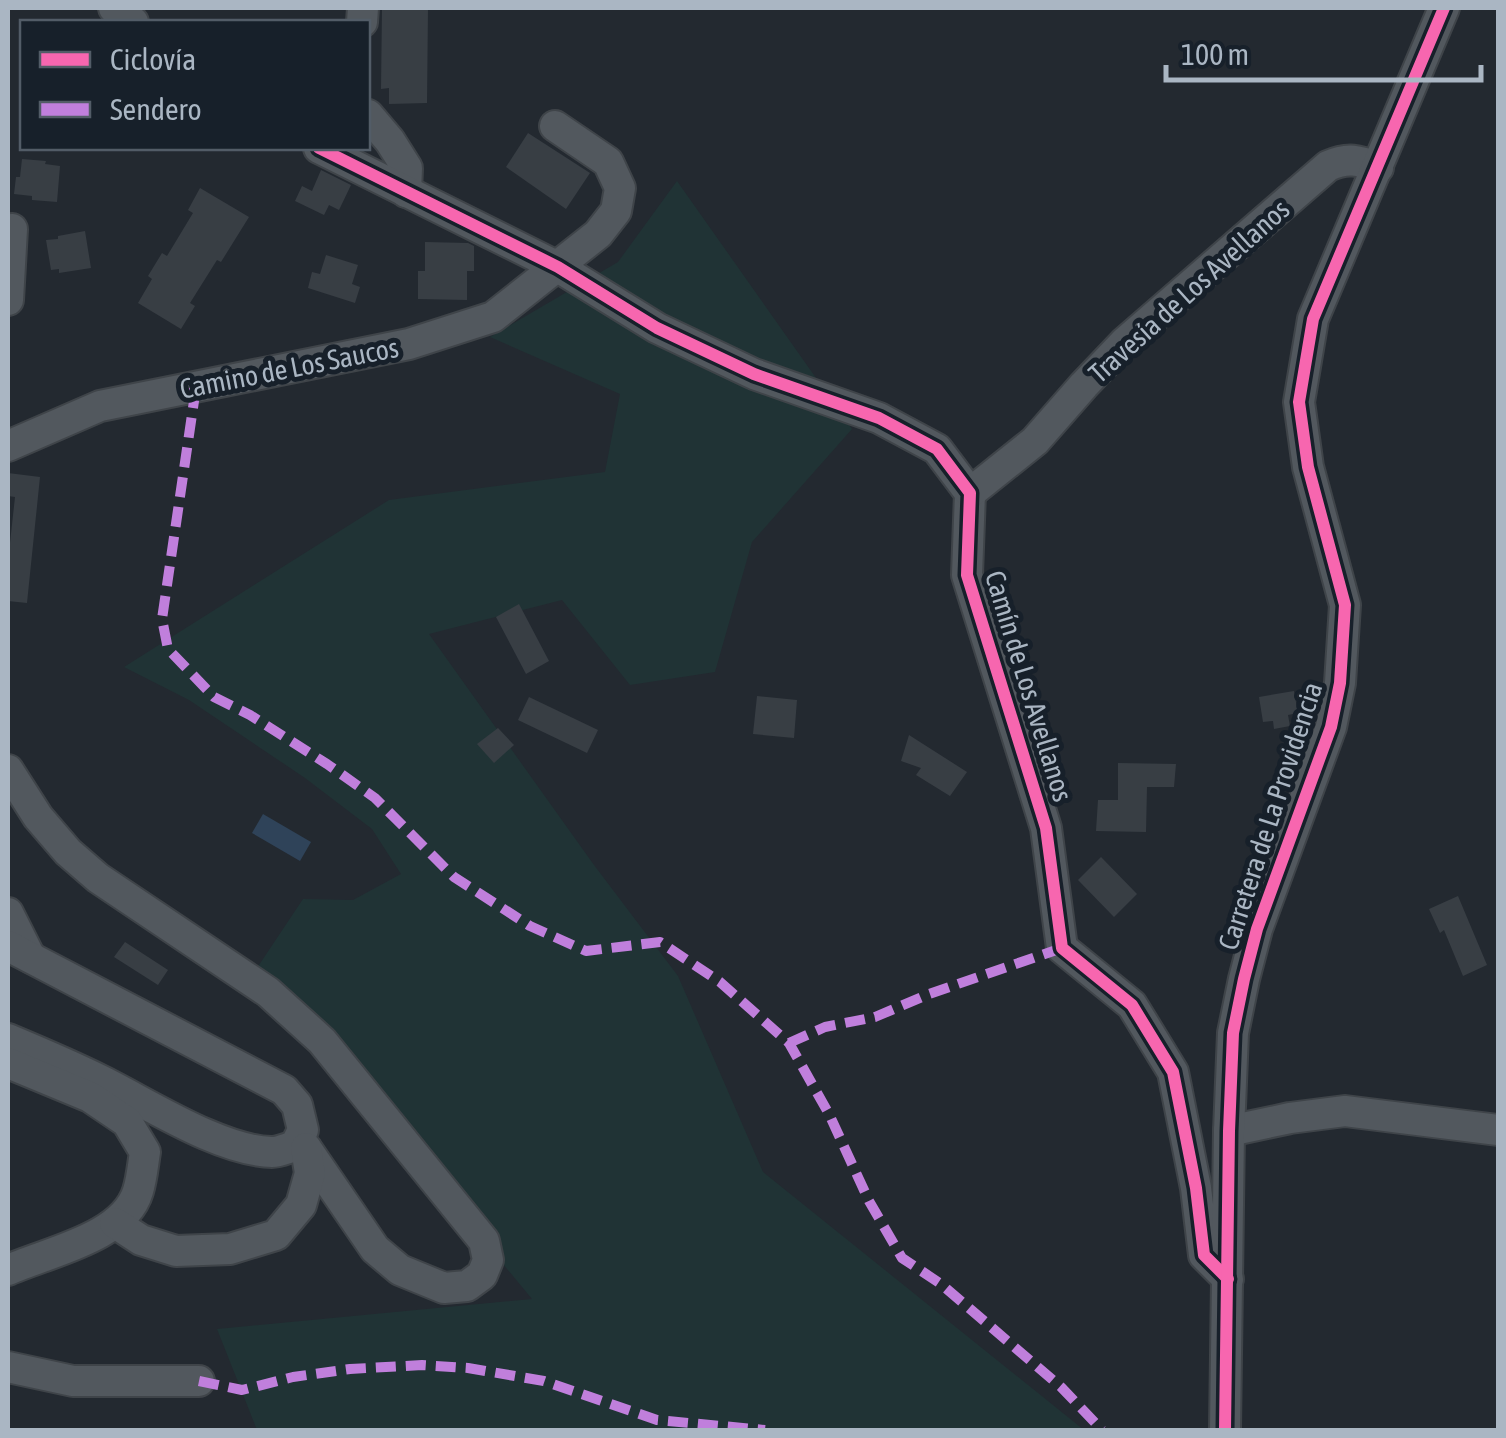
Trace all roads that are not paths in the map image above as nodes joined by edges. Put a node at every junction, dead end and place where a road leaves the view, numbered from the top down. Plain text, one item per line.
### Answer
1 (1444, 8) edge
2 (370, 117) edge
3 (555, 126) dead end
4 (323, 150) edge
5 (1378, 168) junction
6 (406, 192) junction
7 (12, 228) dead end
8 (558, 267) junction
9 (8, 300) edge
10 (8, 446) edge
11 (970, 493) junction
12 (8, 770) edge
13 (8, 913) edge
14 (19, 952) edge
15 (8, 1039) edge
16 (8, 1063) edge
17 (1498, 1130) edge
18 (1229, 1131) junction
19 (303, 1145) junction
20 (115, 1223) junction
21 (8, 1270) edge
22 (1228, 1278) junction
23 (8, 1367) edge
24 (199, 1381) dead end
25 (1225, 1430) edge

1 - 5 street, Carretera de La Providencia
2 - 6 street
3 - 8 street, Camino de Los Saucos
4 - 6 street
5 - 11 street, Travesía de Los Avellanos
5 - 18 street, Carretera de La Providencia
6 - 8 street
7 - 9 street
8 - 10 street, Camino de Los Saucos
8 - 11 street
11 - 22 street, Camín de Los Avellanos
12 - 19 street
13 - 14 street
14 - 19 street
15 - 19 street
16 - 20 street
17 - 18 street
18 - 22 street, Carretera de La Providencia
19 - 20 street
20 - 21 street
22 - 25 street, Carretera de La Providencia
23 - 24 street

